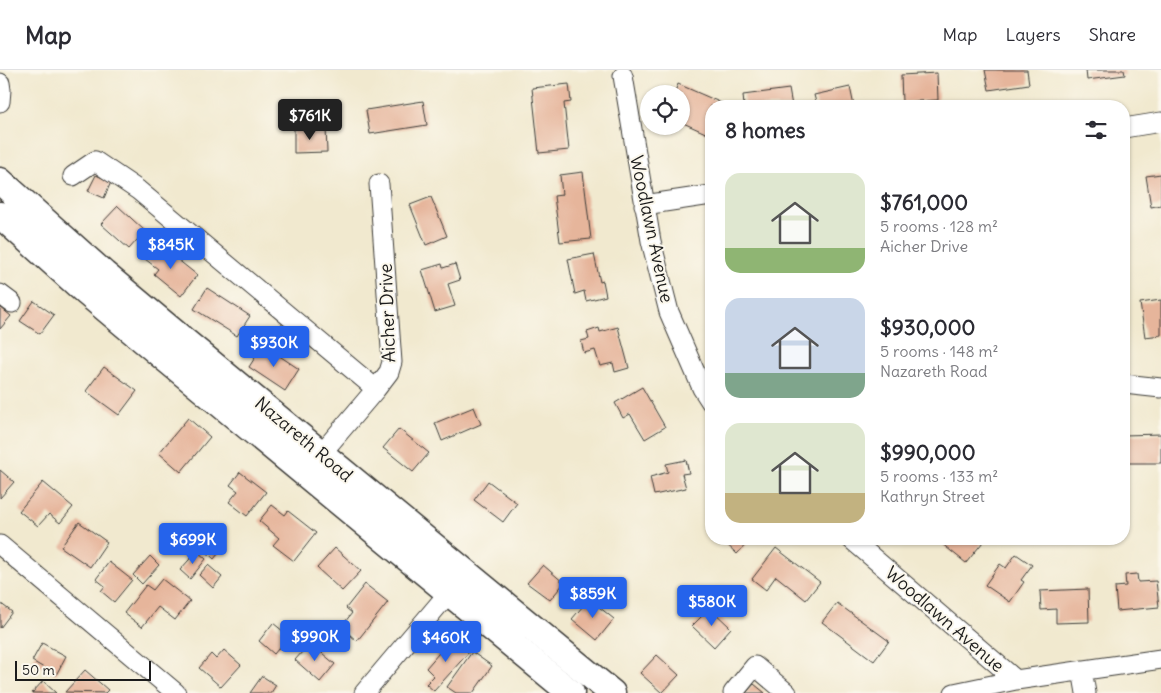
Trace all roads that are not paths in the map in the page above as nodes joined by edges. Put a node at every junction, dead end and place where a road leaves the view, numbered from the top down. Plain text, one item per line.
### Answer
1 (623, 76) dead end
2 (0, 82) edge
3 (0, 102) edge
4 (1161, 122) edge
5 (1130, 127) edge
6 (73, 176) dead end
7 (1, 183) edge
8 (379, 184) dead end
9 (705, 196) edge
10 (644, 205) junction
11 (0, 215) edge
12 (1130, 385) edge
13 (1161, 388) edge
14 (376, 389) junction
15 (705, 393) edge
16 (313, 464) junction
17 (0, 545) edge
18 (858, 545) edge
19 (466, 572) junction
20 (449, 592) junction
21 (1161, 659) edge
22 (1082, 670) junction
23 (1016, 680) junction
24 (176, 693) edge
25 (364, 693) edge
26 (572, 693) edge
27 (612, 693) edge
28 (732, 693) edge
29 (787, 693) edge
30 (954, 693) edge
31 (1086, 693) edge

1 - 10 street, Woodlawn Avenue
2 - 3 street
4 - 5 street
6 - 14 street
7 - 16 highway, Nazareth Road
8 - 14 street, Aicher Drive
9 - 10 street
10 - 15 street, Woodlawn Avenue
11 - 16 highway, Nazareth Road
12 - 13 street
14 - 16 street, Aicher Drive
16 - 19 highway, Nazareth Road
16 - 20 highway, Nazareth Road
17 - 24 street
18 - 23 street, Woodlawn Avenue
19 - 20 street
19 - 27 highway, Nazareth Road
20 - 25 street
20 - 26 highway, Nazareth Road
21 - 22 street
22 - 23 street
22 - 31 street
23 - 30 street
28 - 29 street

